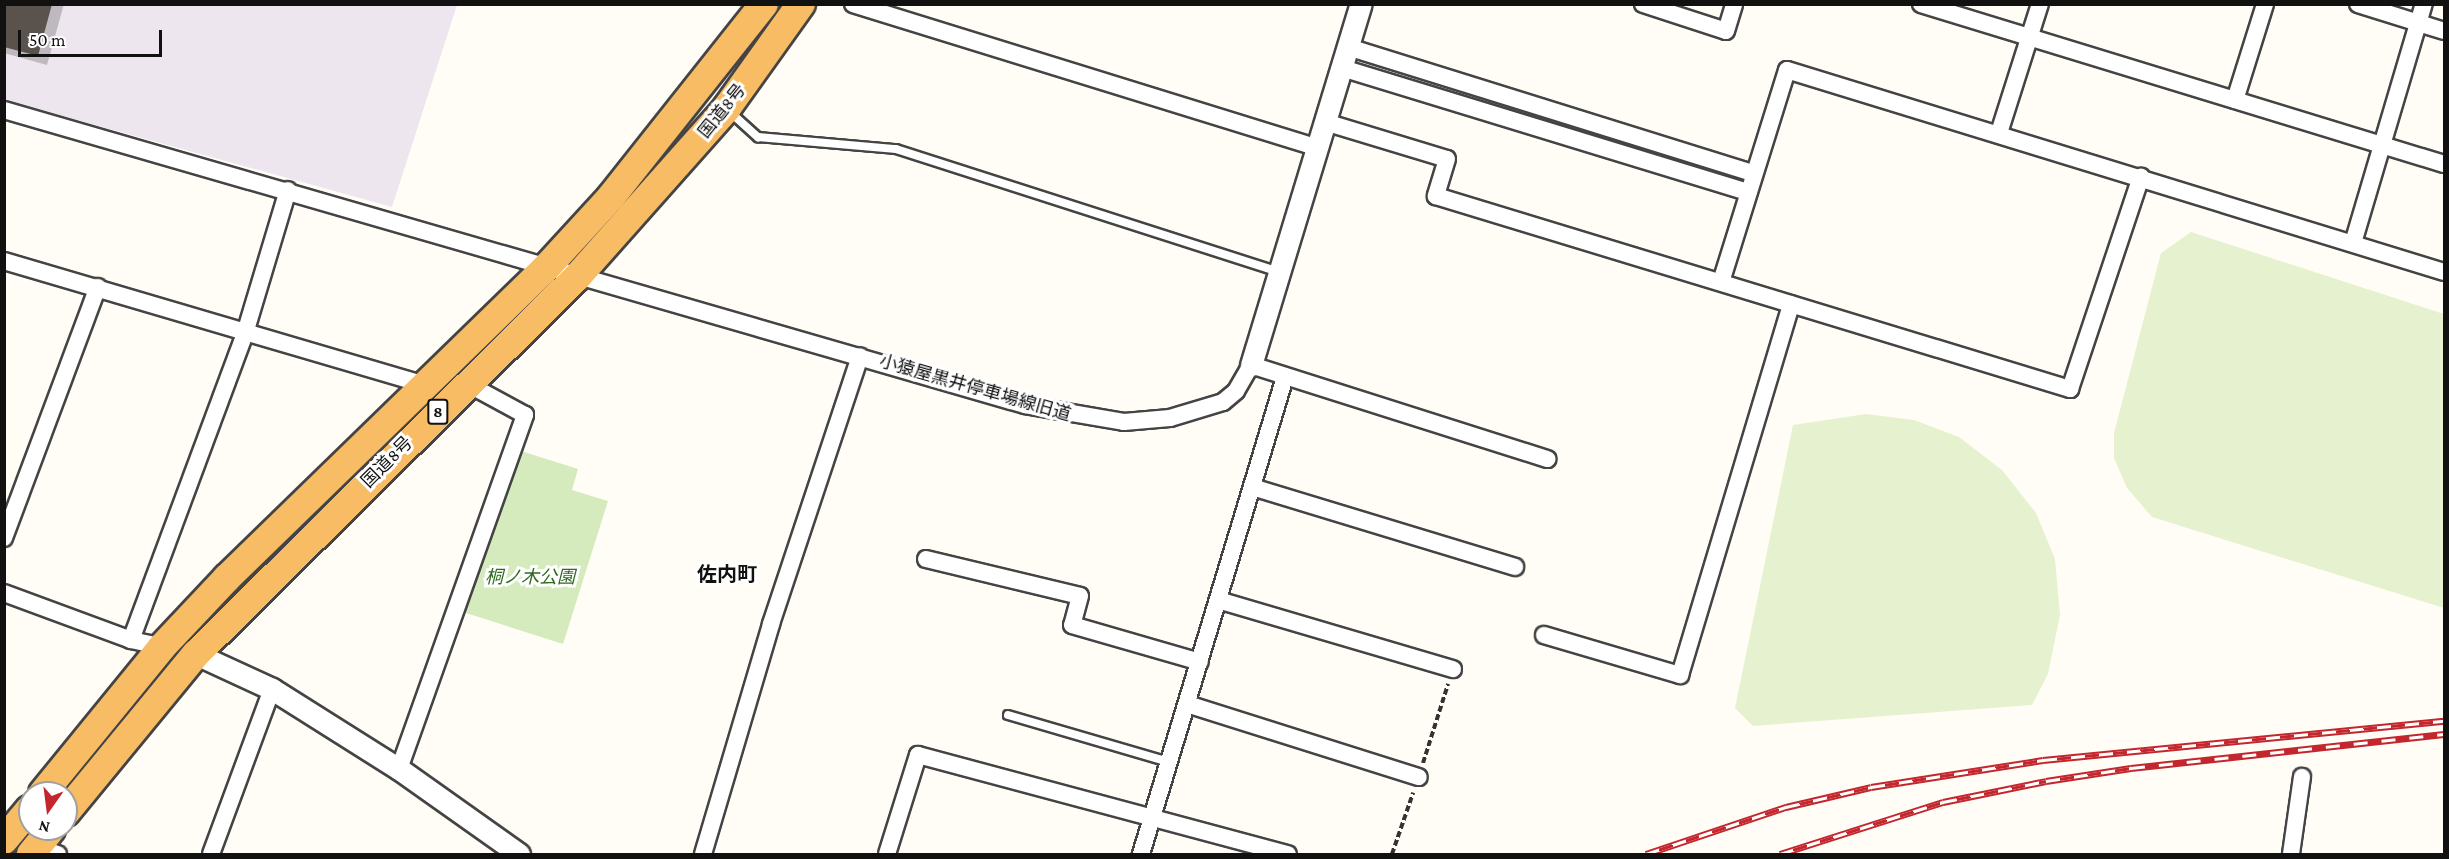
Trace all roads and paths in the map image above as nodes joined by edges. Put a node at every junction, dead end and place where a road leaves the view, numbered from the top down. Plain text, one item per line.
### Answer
1 (764, 4) edge
2 (801, 4) edge
3 (853, 4) edge
4 (1361, 4) edge
5 (1643, 4) edge
6 (1734, 4) edge
7 (1922, 4) edge
8 (2040, 4) edge
9 (2265, 4) edge
10 (2358, 4) edge
11 (2424, 4) edge
12 (2418, 23) junction
13 (2445, 31) edge
14 (2029, 37) junction
15 (1348, 47) junction
16 (1342, 68) junction
17 (2235, 100) junction
18 (4, 110) edge
19 (726, 110) junction
20 (1325, 122) junction
21 (1999, 133) junction
22 (2382, 145) junction
23 (1317, 148) junction
24 (2445, 164) edge
25 (1754, 173) junction
26 (2141, 177) junction
27 (288, 190) junction
28 (1748, 192) junction
29 (2353, 243) junction
30 (4, 261) edge
31 (546, 268) junction
32 (1279, 272) junction
33 (2445, 272) edge
34 (577, 277) junction
35 (1721, 282) junction
36 (98, 287) junction
37 (1791, 304) junction
38 (246, 330) junction
39 (860, 356) junction
40 (1251, 365) junction
41 (1285, 377) junction
42 (468, 384) junction
43 (425, 385) junction
44 (1547, 459) dead end
45 (1252, 487) junction
46 (4, 538) edge
47 (926, 559) dead end
48 (1515, 567) dead end
49 (4, 593) edge
50 (1218, 600) junction
51 (1544, 634) dead end
52 (131, 640) junction
53 (162, 647) junction
54 (196, 654) junction
55 (1200, 662) junction
56 (1453, 669) dead end
57 (272, 689) junction
58 (1187, 704) junction
59 (1008, 715) dead end
60 (1169, 762) junction
61 (399, 769) junction
62 (1419, 777) dead end
63 (2301, 777) dead end
64 (53, 781) edge
65 (78, 797) edge
66 (1153, 815) junction
67 (18, 823) edge
68 (6, 837) edge
69 (507, 852) edge
70 (211, 855) edge
71 (703, 855) edge
72 (887, 855) edge
73 (1141, 855) edge
74 (1288, 855) edge
75 (2291, 855) edge

1 - 31 highway, 国道8号 / 8
2 - 19 highway, 国道8号 / 8
3 - 23 street
4 - 15 street, 小猿屋黒井停車場線旧道
5 - 6 street
7 - 14 street
8 - 14 street
9 - 17 street
10 - 12 street
11 - 12 street
12 - 13 street
12 - 22 street
14 - 17 street
14 - 21 street
15 - 16 street, 小猿屋黒井停車場線旧道
15 - 25 street
16 - 20 street, 小猿屋黒井停車場線旧道
16 - 28 street
17 - 22 street
18 - 27 street
19 - 32 lane
19 - 34 highway, 国道8号 / 8
20 - 23 street, 小猿屋黒井停車場線旧道
20 - 35 street
21 - 25 street
21 - 26 street
22 - 24 street
22 - 29 street
23 - 32 street, 小猿屋黒井停車場線旧道
25 - 28 street
26 - 29 street
26 - 37 street
27 - 31 street
27 - 38 street
28 - 35 street
29 - 33 street
30 - 36 street
31 - 34 street
31 - 43 highway, 国道8号 / 8
32 - 40 street, 小猿屋黒井停車場線旧道
34 - 39 street
34 - 42 highway, 国道8号 / 8
35 - 37 street
36 - 38 street
36 - 46 street
37 - 51 street
38 - 43 street
38 - 52 street
39 - 40 street, 小猿屋黒井停車場線旧道
39 - 71 street, 小猿屋黒井停車場線旧道
40 - 41 street
41 - 44 street
41 - 45 street
42 - 54 highway, 国道8号 / 8
42 - 61 street
43 - 53 highway, 国道8号 / 8
45 - 48 street
45 - 50 street
47 - 55 street
49 - 52 street
50 - 55 street
50 - 56 street
52 - 53 street
53 - 54 street
53 - 64 highway, 国道8号 / 8
54 - 57 street
54 - 65 highway, 国道8号 / 8
55 - 58 street
57 - 61 street
57 - 70 street
58 - 60 street
58 - 62 street
59 - 60 lane
60 - 66 street
61 - 69 street
63 - 75 street
66 - 72 street
66 - 73 street
66 - 74 street
67 - 68 highway

